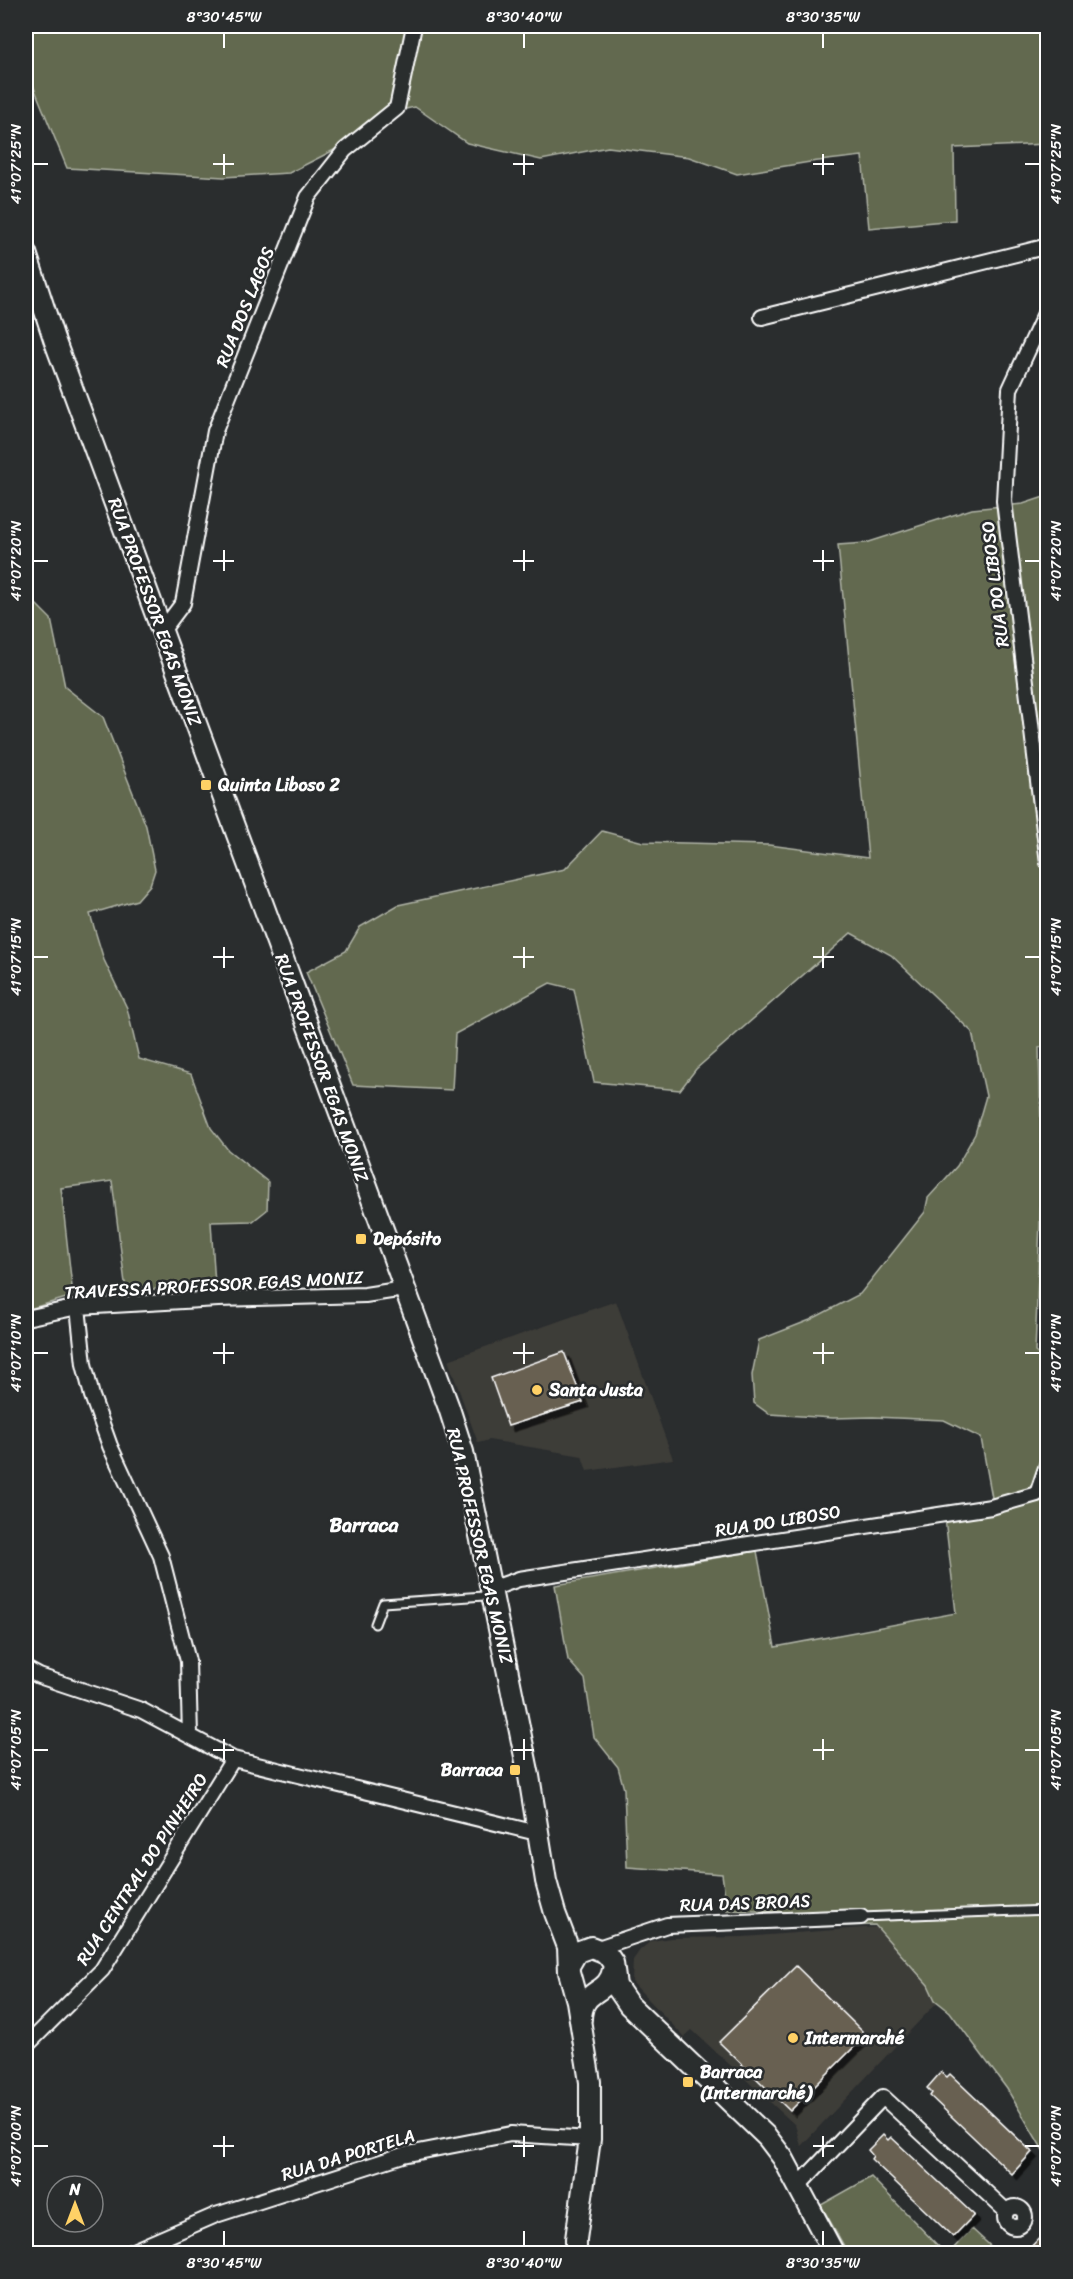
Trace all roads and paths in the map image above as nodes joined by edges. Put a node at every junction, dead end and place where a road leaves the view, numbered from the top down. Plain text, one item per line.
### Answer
1 (414, 26) edge
2 (1047, 246) edge
3 (26, 253) edge
4 (1047, 307) edge
5 (762, 317) dead end
6 (162, 631) junction
7 (1047, 863) edge
8 (404, 1289) junction
9 (78, 1307) junction
10 (26, 1318) edge
11 (1047, 1462) edge
12 (491, 1589) junction
13 (375, 1624) dead end
14 (26, 1669) edge
15 (190, 1736) junction
16 (233, 1759) junction
17 (537, 1833) junction
18 (551, 1901) junction
19 (1047, 1910) edge
20 (861, 1917) joint
21 (631, 1936) junction
22 (598, 1948) junction
23 (613, 1970) junction
24 (571, 1972) junction
25 (596, 1991) junction
26 (629, 2005) junction
27 (580, 2024) junction
28 (26, 2046) edge
29 (590, 2139) junction
30 (798, 2186) junction
31 (1006, 2211) dead end
32 (126, 2253) edge
33 (576, 2253) edge
34 (834, 2253) edge

1 - 6 street, RUA DOS LAGOS
2 - 5 street
3 - 6 main road, RUA PROFESSOR EGAS MONIZ
4 - 7 street, RUA DO LIBOSO
6 - 8 main road, RUA PROFESSOR EGAS MONIZ
8 - 9 street, TRAVESSA PROFESSOR EGAS MONIZ
8 - 12 main road, RUA PROFESSOR EGAS MONIZ
9 - 10 street, TRAVESSA PROFESSOR EGAS MONIZ
9 - 15 street
11 - 12 street, RUA DO LIBOSO
12 - 13 lane
12 - 17 main road, RUA PROFESSOR EGAS MONIZ
14 - 15 street
15 - 16 street
16 - 17 street
16 - 28 street, RUA CENTRAL DO PINHEIRO
17 - 18 main road, RUA PROFESSOR EGAS MONIZ
18 - 22 main road, RUA PROFESSOR EGAS MONIZ
18 - 24 main road, RUA PROFESSOR EGAS MONIZ
19 - 20 lane
20 - 21 street, RUA DAS BROAS
21 - 22 street, RUA DAS BROAS
21 - 23 street
22 - 23 main road
22 - 24 main road
23 - 25 main road
23 - 26 main road
24 - 25 main road
24 - 27 main road, RUA PROFESSOR EGAS MONIZ
25 - 26 main road
25 - 27 main road
26 - 30 main road
27 - 29 main road, RUA PROFESSOR EGAS MONIZ
29 - 32 street, RUA DA PORTELA
29 - 33 main road, RUA PROFESSOR EGAS MONIZ
30 - 31 street
30 - 34 main road

